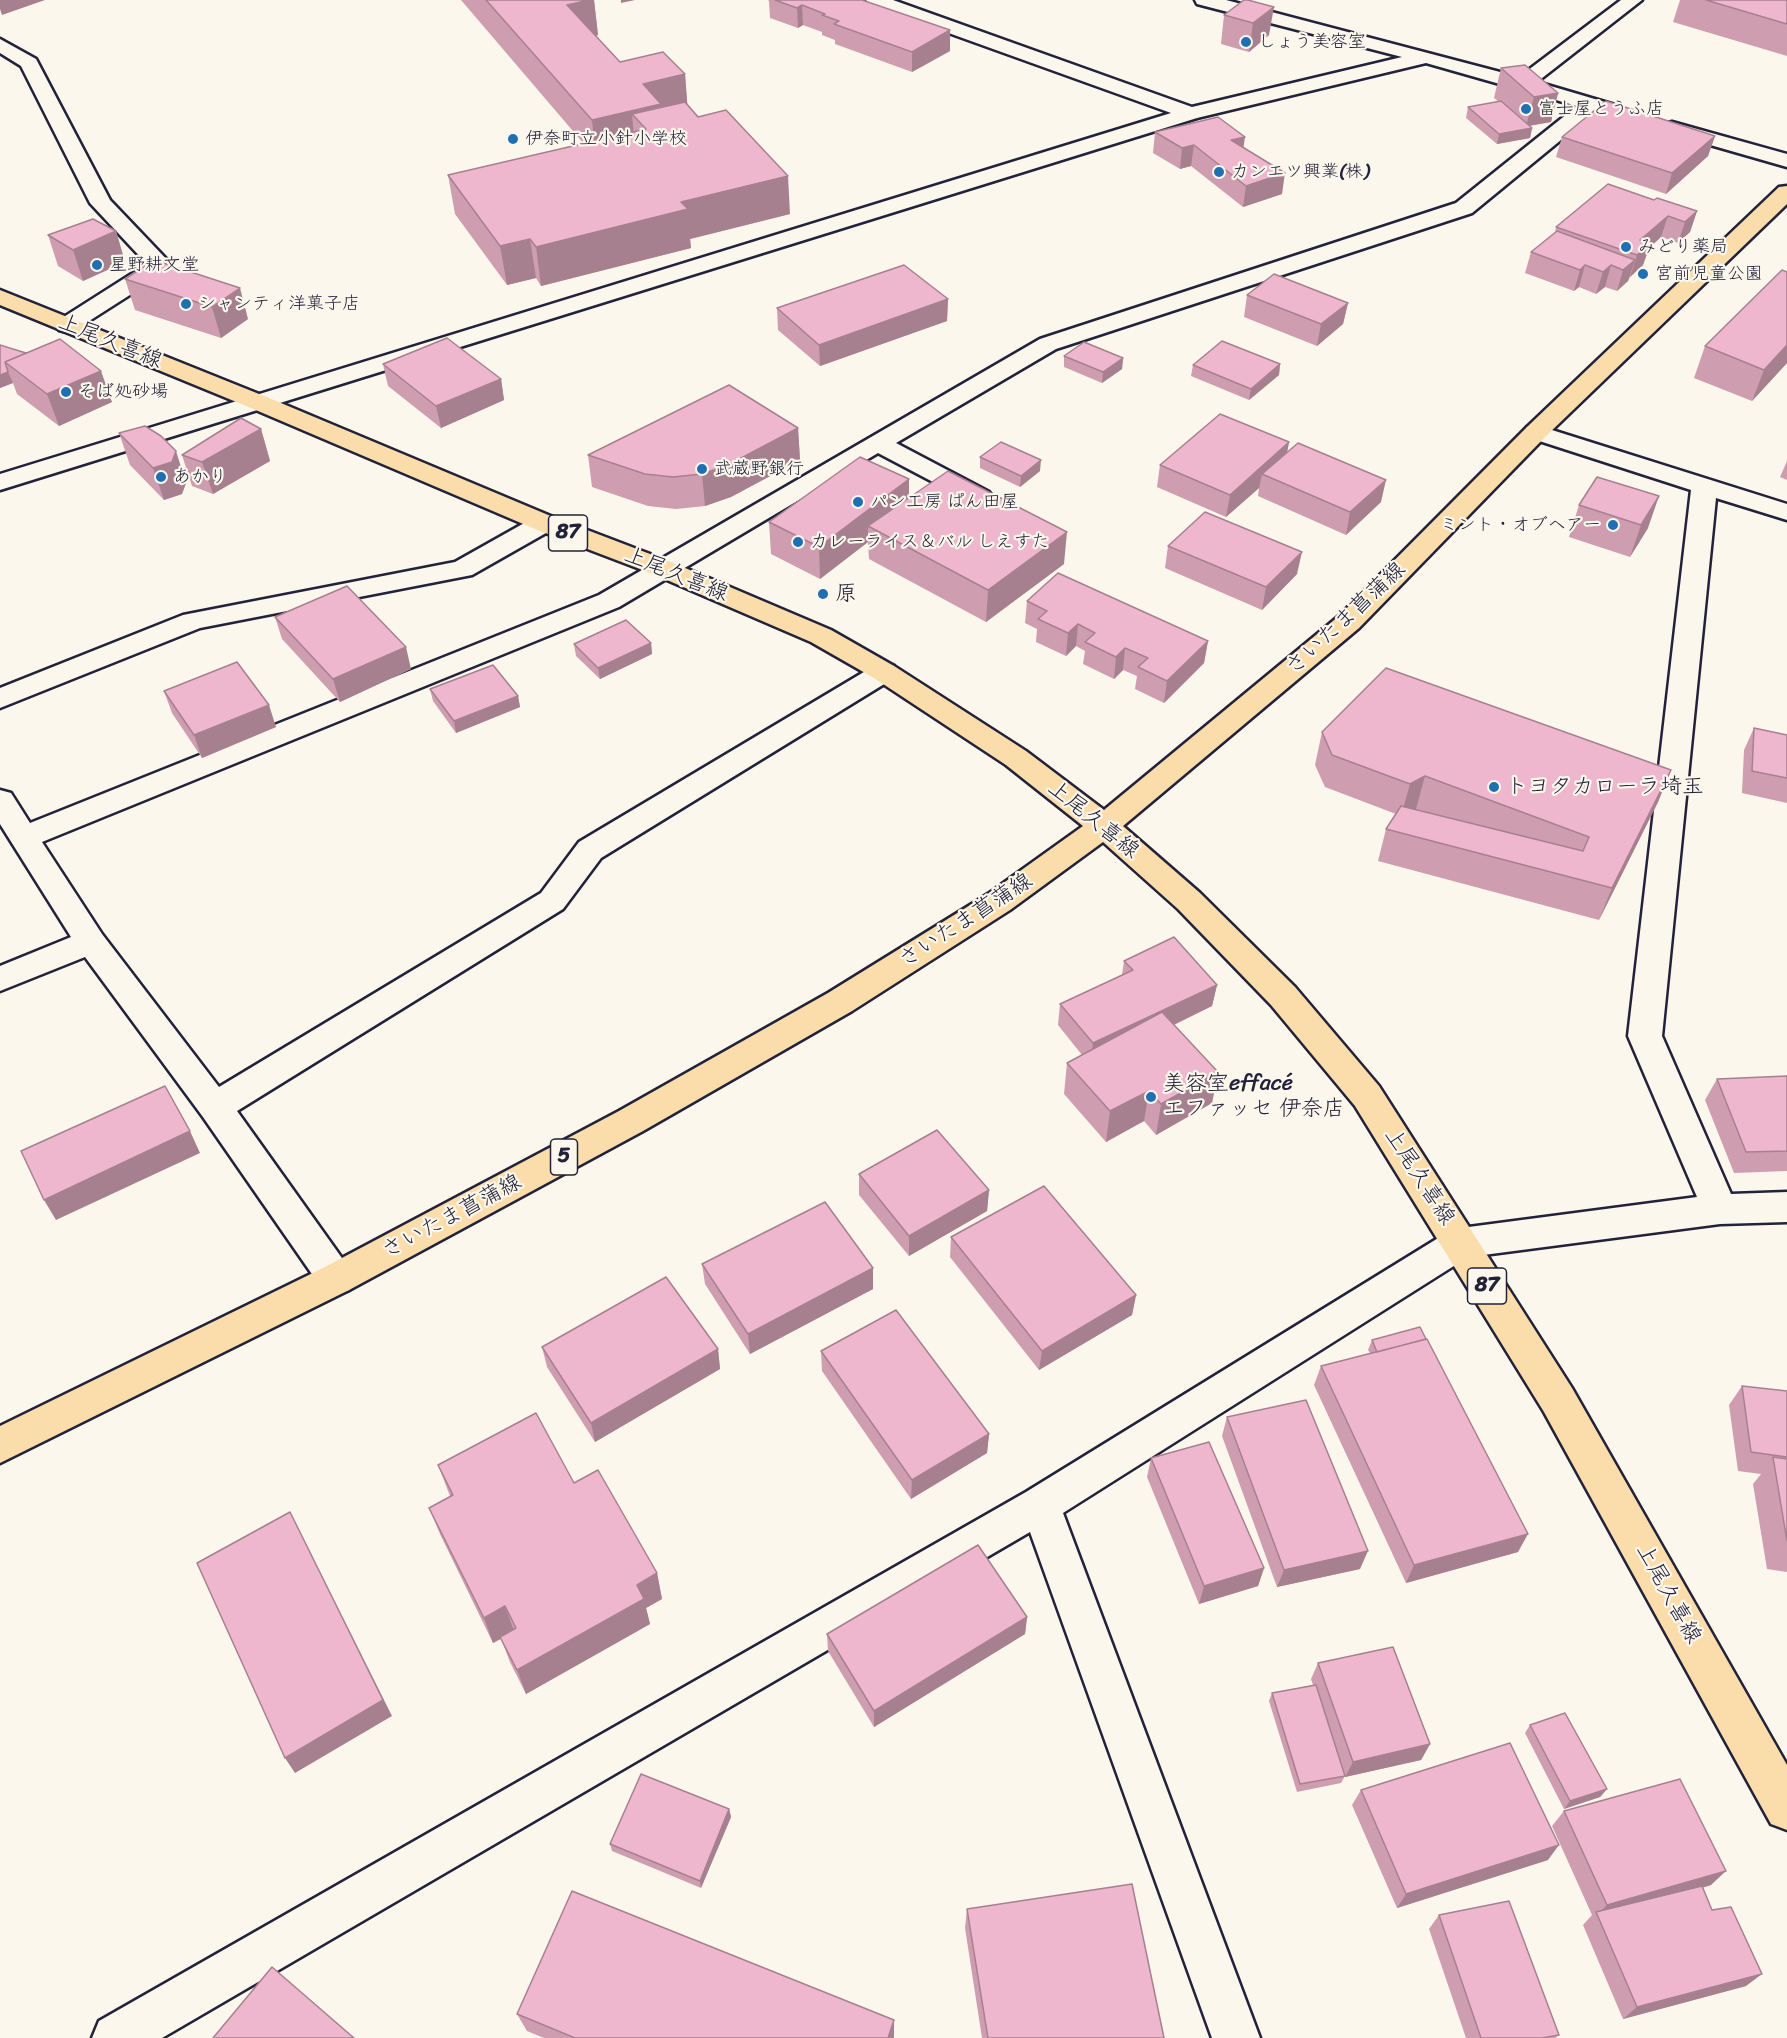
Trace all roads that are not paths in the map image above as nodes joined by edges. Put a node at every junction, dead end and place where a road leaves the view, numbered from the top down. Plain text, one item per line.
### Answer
1 (875, 0) edge
2 (1204, 0) edge
3 (1634, 0) edge
4 (0, 45) edge
5 (1426, 57) junction
6 (1521, 84) junction
7 (1591, 105) junction
8 (1191, 113) junction
9 (1626, 115) edge
10 (1649, 121) edge
11 (1787, 161) edge
12 (1787, 192) edge
13 (0, 297) edge
14 (67, 325) junction
15 (261, 403) junction
16 (1536, 432) junction
17 (878, 442) junction
18 (0, 482) edge
19 (1704, 486) junction
20 (1004, 509) edge
21 (1787, 513) edge
22 (544, 524) junction
23 (662, 568) junction
24 (884, 672) junction
25 (0, 699) edge
26 (0, 800) edge
27 (1104, 826) junction
28 (24, 837) junction
29 (91, 942) junction
30 (0, 979) edge
31 (215, 1107) junction
32 (1787, 1207) edge
33 (1720, 1209) junction
34 (1461, 1243) junction
35 (336, 1279) junction
36 (0, 1445) edge
37 (1040, 1505) junction
38 (1787, 1808) edge
39 (116, 2038) edge
40 (1236, 2038) edge

1 - 8 street
2 - 5 street
3 - 6 street
4 - 14 street
5 - 6 street
5 - 8 street
6 - 7 street
7 - 9 street
7 - 17 street
8 - 15 street
10 - 11 street
12 - 16 main road, さいたま菖蒲線 / 5
13 - 14 main road, 上尾久喜線 / 87
14 - 15 main road, 上尾久喜線 / 87
15 - 18 street
15 - 22 main road, 上尾久喜線 / 87
16 - 19 street
16 - 27 main road, さいたま菖蒲線 / 5
17 - 20 street
17 - 23 street
19 - 21 street
19 - 33 street
22 - 23 main road, 上尾久喜線 / 87
22 - 25 street
23 - 24 main road, 上尾久喜線 / 87
23 - 28 street
24 - 27 main road, 上尾久喜線 / 87
24 - 31 street
26 - 28 street
27 - 34 main road, 上尾久喜線 / 87
27 - 35 main road, さいたま菖蒲線 / 5
28 - 29 street
29 - 30 street
29 - 31 street
31 - 35 street
32 - 33 street
33 - 34 street
34 - 37 street
34 - 38 main road, 上尾久喜線 / 87
35 - 36 main road, さいたま菖蒲線 / 5
37 - 39 street
37 - 40 street

